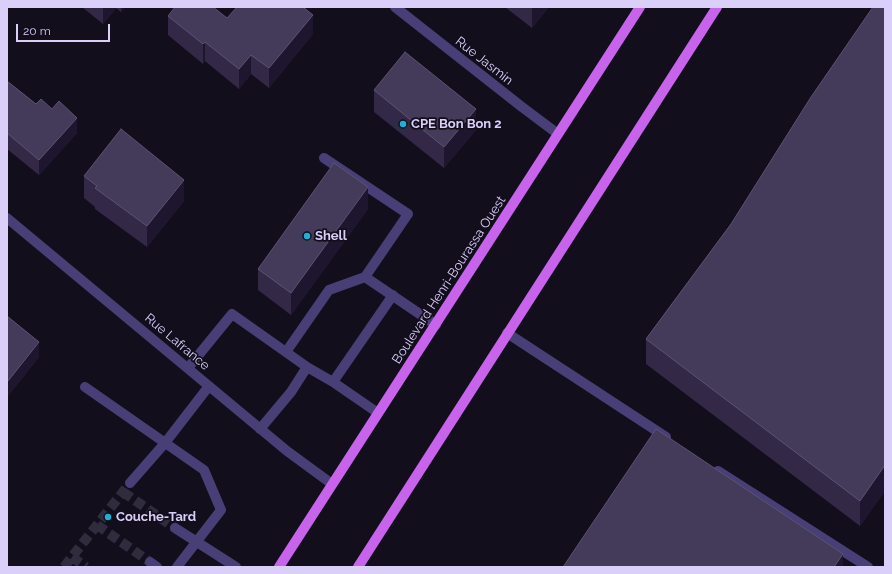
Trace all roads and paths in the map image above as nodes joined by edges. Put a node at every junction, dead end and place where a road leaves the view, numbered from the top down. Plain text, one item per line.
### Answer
1 (396, 7) edge
2 (640, 7) edge
3 (717, 7) edge
4 (558, 134) junction
5 (324, 158) dead end
6 (7, 218) edge
7 (365, 277) junction
8 (393, 295) junction
9 (436, 324) junction
10 (506, 333) junction
11 (286, 352) junction
12 (307, 367) junction
13 (188, 368) junction
14 (333, 382) junction
15 (209, 386) junction
16 (85, 388) dead end
17 (378, 413) junction
18 (260, 429) junction
19 (165, 443) junction
20 (677, 444) edge
21 (710, 465) edge
22 (130, 483) tunnel mouth
23 (332, 484) junction
24 (175, 528) tunnel mouth
25 (196, 543) junction
26 (177, 567) edge
27 (236, 567) edge
28 (279, 567) edge
29 (358, 567) edge
30 (868, 567) edge

1 - 4 street, Rue Jasmin
2 - 4 main road, Boulevard Henri-Bourassa Ouest
3 - 10 main road
4 - 9 main road, Boulevard Henri-Bourassa Ouest
5 - 7 street
6 - 13 street, Rue Lafrance
7 - 8 street
7 - 11 street
8 - 9 street
8 - 14 street
9 - 17 main road, Boulevard Henri-Bourassa Ouest
10 - 20 street
10 - 29 main road
11 - 12 street
11 - 13 street
12 - 14 street
12 - 18 street
13 - 15 street, Rue Lafrance
14 - 17 street
15 - 18 street, Rue Lafrance
15 - 19 street
16 - 19 street
17 - 23 main road, Boulevard Henri-Bourassa Ouest
18 - 23 street, Rue Lafrance
19 - 22 street
19 - 25 street
21 - 30 street
23 - 28 main road, Boulevard Henri-Bourassa Ouest
24 - 25 street
25 - 26 street
25 - 27 street

